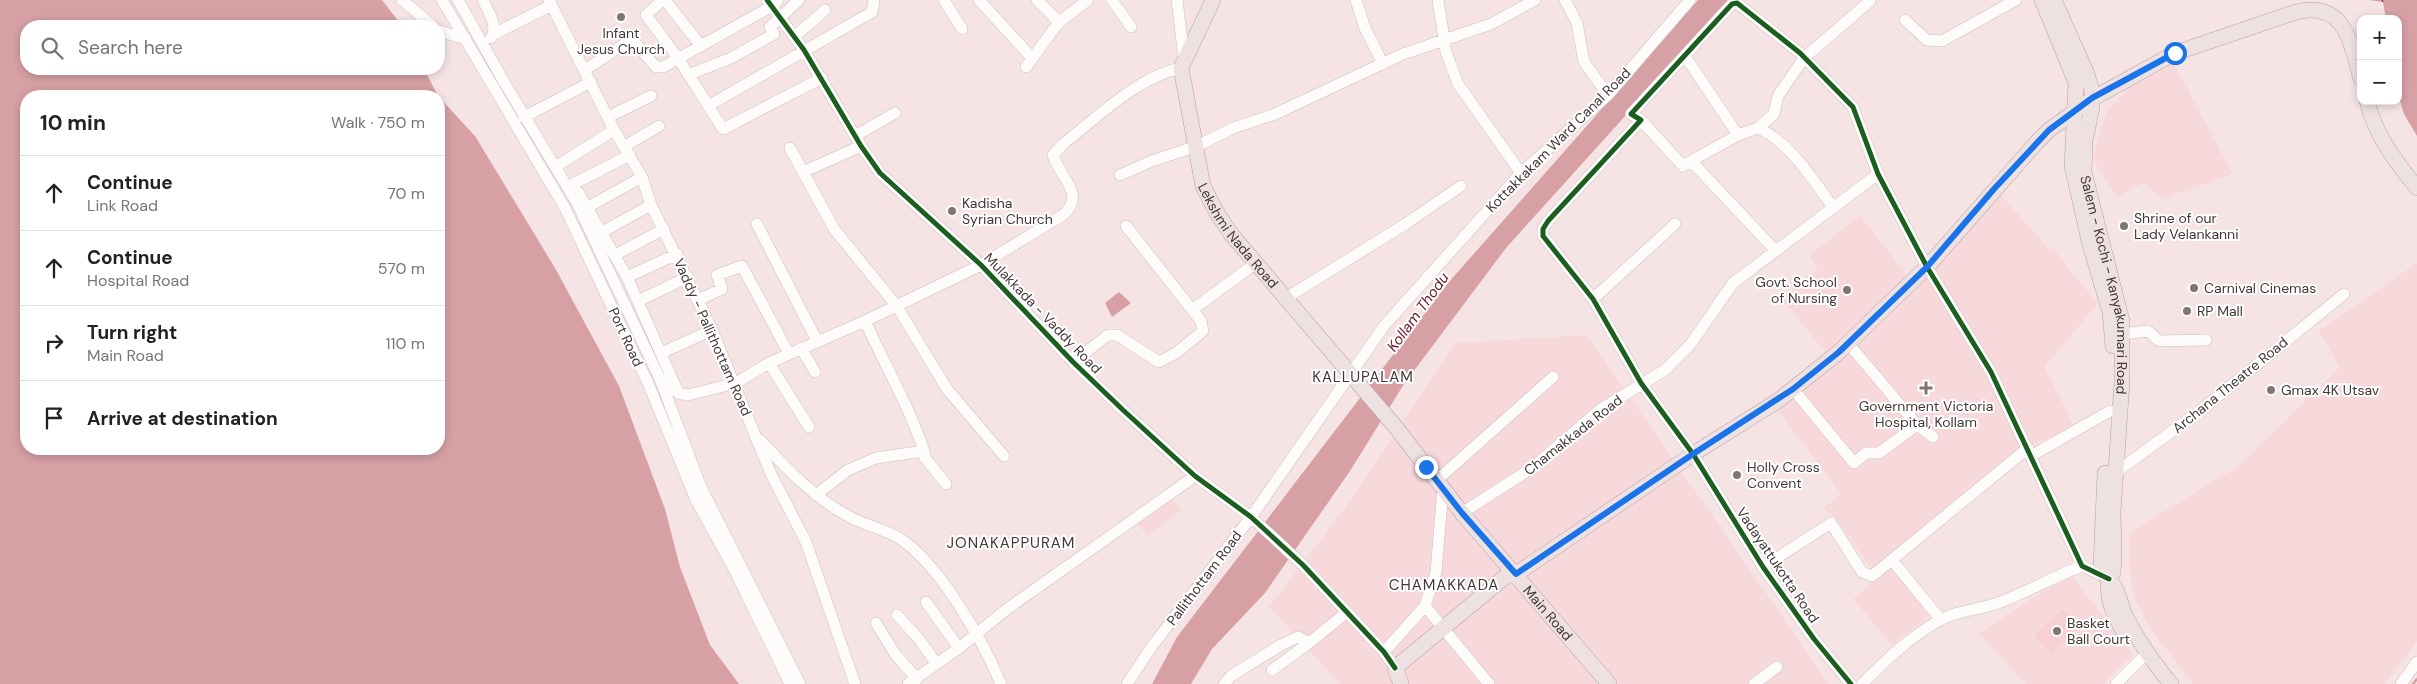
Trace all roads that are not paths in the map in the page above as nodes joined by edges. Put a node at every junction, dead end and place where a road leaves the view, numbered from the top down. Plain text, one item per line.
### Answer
1 (402, 0) edge
2 (442, 0) edge
3 (458, 0) edge
4 (484, 0) edge
5 (664, 0) edge
6 (799, 0) edge
7 (874, 0) edge
8 (944, 0) edge
9 (979, 0) edge
10 (1037, 0) edge
11 (1088, 0) edge
12 (1112, 0) edge
13 (1177, 0) edge
14 (1213, 0) edge
15 (1356, 0) edge
16 (1438, 0) edge
17 (1535, 0) edge
18 (1566, 0) edge
19 (2016, 0) edge
20 (2042, 0) edge
21 (2054, 0) edge
22 (1689, 1) edge
23 (1870, 1) edge
24 (551, 2) edge
25 (772, 2) edge
26 (2316, 4) edge
27 (825, 10) dead end
28 (780, 17) junction
29 (425, 20) edge
30 (1905, 20) dead end
31 (1059, 22) junction
32 (1131, 27) dead end
33 (962, 30) dead end
34 (445, 33) edge
35 (494, 34) junction
36 (794, 37) junction
37 (466, 39) junction
38 (1444, 39) junction
39 (701, 46) junction
40 (484, 48) junction
41 (804, 50) junction
42 (1685, 56) junction
43 (678, 58) junction
44 (1804, 58) junction
45 (2080, 58) junction
46 (1183, 63) junction
47 (1383, 64) junction
48 (2357, 66) edge
49 (585, 70) junction
50 (688, 75) junction
51 (822, 78) junction
52 (591, 82) junction
53 (2120, 84) junction
54 (1608, 94) junction
55 (651, 96) dead end
56 (2092, 98) junction
57 (2368, 105) edge
58 (708, 106) junction
59 (2076, 109) junction
60 (895, 113) dead end
61 (524, 117) junction
62 (608, 117) junction
63 (1641, 120) junction
64 (659, 126) dead end
65 (1758, 128) junction
66 (614, 130) junction
67 (534, 133) junction
68 (1738, 135) junction
69 (858, 141) junction
70 (2085, 141) junction
71 (1197, 146) junction
72 (790, 148) dead end
73 (628, 150) junction
74 (1691, 161) junction
75 (560, 164) junction
76 (803, 172) junction
77 (1521, 173) junction
78 (1878, 174) junction
79 (1120, 176) dead end
80 (642, 177) junction
81 (573, 184) junction
82 (1461, 186) dead end
83 (2417, 188) edge
84 (651, 206) junction
85 (1833, 206) junction
86 (588, 207) junction
87 (757, 224) dead end
88 (1675, 224) dead end
89 (1126, 226) dead end
90 (664, 229) junction
91 (602, 232) junction
92 (1776, 251) junction
93 (676, 254) junction
94 (615, 255) junction
95 (1256, 263) junction
96 (982, 265) junction
97 (1927, 267) junction
98 (628, 277) junction
99 (688, 277) junction
100 (2344, 294) dead end
101 (1286, 298) junction
102 (1593, 299) junction
103 (698, 300) junction
104 (638, 301) junction
105 (896, 306) junction
106 (1192, 310) junction
107 (865, 322) junction
108 (712, 330) junction
109 (2122, 334) junction
110 (2206, 340) dead end
111 (817, 341) junction
112 (1848, 343) junction
113 (802, 348) junction
114 (661, 353) junction
115 (789, 354) junction
116 (1073, 362) junction
117 (769, 363) junction
118 (815, 372) dead end
119 (1553, 377) dead end
120 (660, 379) junction
121 (1355, 379) junction
122 (648, 383) junction
123 (736, 383) junction
124 (1641, 383) junction
125 (1793, 389) junction
126 (678, 394) junction
127 (2110, 411) junction
128 (1917, 425) junction
129 (809, 427) dead end
130 (756, 435) junction
131 (1933, 436) dead end
132 (924, 451) junction
133 (2029, 452) junction
134 (1693, 454) junction
135 (1004, 456) dead end
136 (2115, 474) junction
137 (1195, 476) junction
138 (946, 484) dead end
139 (1439, 485) junction
140 (816, 496) junction
141 (1462, 513) junction
142 (1254, 519) junction
143 (1892, 560) junction
144 (2082, 566) junction
145 (1763, 567) junction
146 (1516, 574) junction
147 (2109, 579) junction
148 (926, 602) dead end
149 (1425, 606) junction
150 (1347, 612) junction
151 (897, 615) dead end
152 (1941, 620) junction
153 (876, 622) dead end
154 (1443, 628) junction
155 (977, 633) junction
156 (1309, 643) junction
157 (959, 648) junction
158 (1384, 652) junction
159 (2142, 658) junction
160 (2417, 662) edge
161 (936, 663) junction
162 (1777, 667) dead end
163 (1395, 668) junction
164 (1272, 670) dead end
165 (912, 682) edge
166 (790, 684) edge
167 (800, 684) edge
168 (855, 684) edge
169 (1001, 684) edge
170 (1127, 684) edge
171 (1224, 684) edge
172 (1400, 684) edge
173 (1489, 684) edge
174 (1609, 684) edge
175 (1754, 684) edge
176 (1851, 684) edge
177 (1862, 684) edge
178 (2116, 684) edge
179 (2164, 684) edge
180 (2171, 684) edge
181 (2401, 684) edge

1 - 29 street
2 - 37 street, Port Road
3 - 40 street, Port Road
4 - 35 street
5 - 39 street
5 - 43 street
6 - 28 street
7 - 41 street
8 - 33 street
9 - 31 street
10 - 31 street
11 - 31 street
12 - 32 street
13 - 46 street
14 - 46 main road
15 - 47 street
16 - 38 street
17 - 38 street
18 - 54 street
19 - 30 street
20 - 59 main road, Salem - Kochi - Kanyakumari Road
21 - 45 main road, Salem - Kochi - Kanyakumari Road
22 - 54 street, Kottakkakam Ward Canal Road
23 - 44 street
24 - 35 street
24 - 49 street, Vaddy - Pallithottam Road
25 - 28 street, Mulakkada - Vaddy Road
25 - 39 street
26 - 48 main road
26 - 53 main road
27 - 36 street
28 - 36 street, Mulakkada - Vaddy Road
28 - 50 street
34 - 37 street
35 - 40 street
36 - 41 street, Mulakkada - Vaddy Road
37 - 122 street, Port Road
38 - 47 street
38 - 77 street
39 - 43 street
40 - 61 street, Port Road
41 - 51 street, Mulakkada - Vaddy Road
41 - 58 street
42 - 44 street
42 - 63 street
42 - 68 street
43 - 49 street
43 - 50 street
44 - 65 street
44 - 78 street
45 - 53 main road
45 - 56 main road, Salem - Kochi - Kanyakumari Road
46 - 71 main road, Lekshmi Nada Road
46 - 96 street
47 - 71 street
49 - 52 street, Vaddy - Pallithottam Road
50 - 58 street
51 - 58 street
51 - 69 street, Mulakkada - Vaddy Road
52 - 61 street
52 - 62 street, Vaddy - Pallithottam Road
53 - 56 main road
53 - 70 main road
54 - 77 street, Kottakkakam Ward Canal Road
55 - 62 street
56 - 59 main road
56 - 70 main road, Salem - Kochi - Kanyakumari Road
57 - 83 main road
59 - 97 main road
59 - 127 main road, Salem - Kochi - Kanyakumari Road
60 - 69 street
61 - 67 street, Port Road
62 - 66 street, Vaddy - Pallithottam Road
63 - 74 street
63 - 102 street, Vadayattukotta Road
64 - 73 street
65 - 68 street
65 - 85 street
66 - 73 street, Vaddy - Pallithottam Road
66 - 75 street
67 - 75 street
67 - 120 street, Port Road
68 - 74 street
69 - 76 street
69 - 96 street, Mulakkada - Vaddy Road
70 - 109 main road, Salem - Kochi - Kanyakumari Road
71 - 79 street
71 - 95 main road, Lekshmi Nada Road
72 - 76 street
73 - 80 street, Vaddy - Pallithottam Road
73 - 81 street
74 - 92 street
75 - 81 street
76 - 105 street
77 - 121 street, Kottakkakam Ward Canal Road
78 - 85 street, Chamakkada Road
78 - 97 street
80 - 84 street, Vaddy - Pallithottam Road
80 - 86 street
81 - 86 street
82 - 101 street
84 - 90 street, Vaddy - Pallithottam Road
84 - 91 street
85 - 92 street, Chamakkada Road
86 - 91 street
87 - 111 street
88 - 102 street
89 - 106 street
90 - 93 street, Vaddy - Pallithottam Road
90 - 94 street
91 - 94 street
92 - 124 street, Chamakkada Road
93 - 98 street
93 - 99 street, Vaddy - Pallithottam Road
94 - 98 street
95 - 101 main road, Lekshmi Nada Road
95 - 106 street
96 - 105 street
96 - 116 street, Mulakkada - Vaddy Road
97 - 112 main road
97 - 133 street
98 - 104 street
99 - 103 street, Vaddy - Pallithottam Road
99 - 104 street
100 - 136 street, Archana Theatre Road
101 - 121 main road, Lekshmi Nada Road
102 - 124 street, Vadayattukotta Road
103 - 108 street, Vaddy - Pallithottam Road
103 - 115 street
104 - 114 street
105 - 107 street
105 - 135 street
106 - 116 street
107 - 111 street
107 - 132 street
108 - 114 street
108 - 123 street, Vaddy - Pallithottam Road
109 - 110 street
109 - 136 main road, Salem - Kochi - Kanyakumari Road
111 - 113 street
112 - 125 main road
112 - 128 street
113 - 115 street
113 - 118 street
114 - 126 street
115 - 117 street
116 - 137 street, Mulakkada - Vaddy Road
117 - 123 street
117 - 129 street
119 - 139 street
120 - 122 street
120 - 126 street
120 - 167 street, Port Road
121 - 139 main road, Main Road
121 - 142 street, Pallithottam Road
122 - 166 street, Port Road
123 - 126 street
123 - 130 street, Vaddy - Pallithottam Road
124 - 134 street, Vadayattukotta Road
124 - 141 street, Chamakkada Road
125 - 128 street
125 - 134 main road
127 - 133 street
127 - 147 main road, Salem - Kochi - Kanyakumari Road
128 - 131 street
130 - 140 street
130 - 168 street, Vaddy - Pallithottam Road
132 - 138 street
132 - 140 street
133 - 143 street
133 - 144 street
134 - 145 street, Vadayattukotta Road
134 - 146 main road
136 - 147 main road, Salem - Kochi - Kanyakumari Road
137 - 142 street, Mulakkada - Vaddy Road
137 - 155 street
139 - 141 main road, Main Road
139 - 149 street
140 - 155 street
141 - 146 main road, Main Road
142 - 150 street, Mulakkada - Vaddy Road
142 - 170 street, Pallithottam Road
143 - 145 street
143 - 152 street
144 - 147 street
144 - 152 street
145 - 176 street, Vadayattukotta Road
146 - 154 main road
146 - 174 main road, Main Road
147 - 159 main road, Salem - Kochi - Kanyakumari Road
147 - 180 main road, Salem - Kochi - Kanyakumari Road
148 - 157 street
149 - 154 street
149 - 158 street
150 - 156 street
150 - 158 street, Mulakkada - Vaddy Road
151 - 161 street
152 - 177 street
153 - 165 street
154 - 163 main road
154 - 173 street
155 - 157 street
155 - 169 street
156 - 164 street
156 - 171 street
157 - 161 street
158 - 163 street, Mulakkada - Vaddy Road
159 - 178 street
159 - 179 main road, Salem - Kochi - Kanyakumari Road
160 - 181 street
161 - 165 street
162 - 175 street
163 - 172 main road

